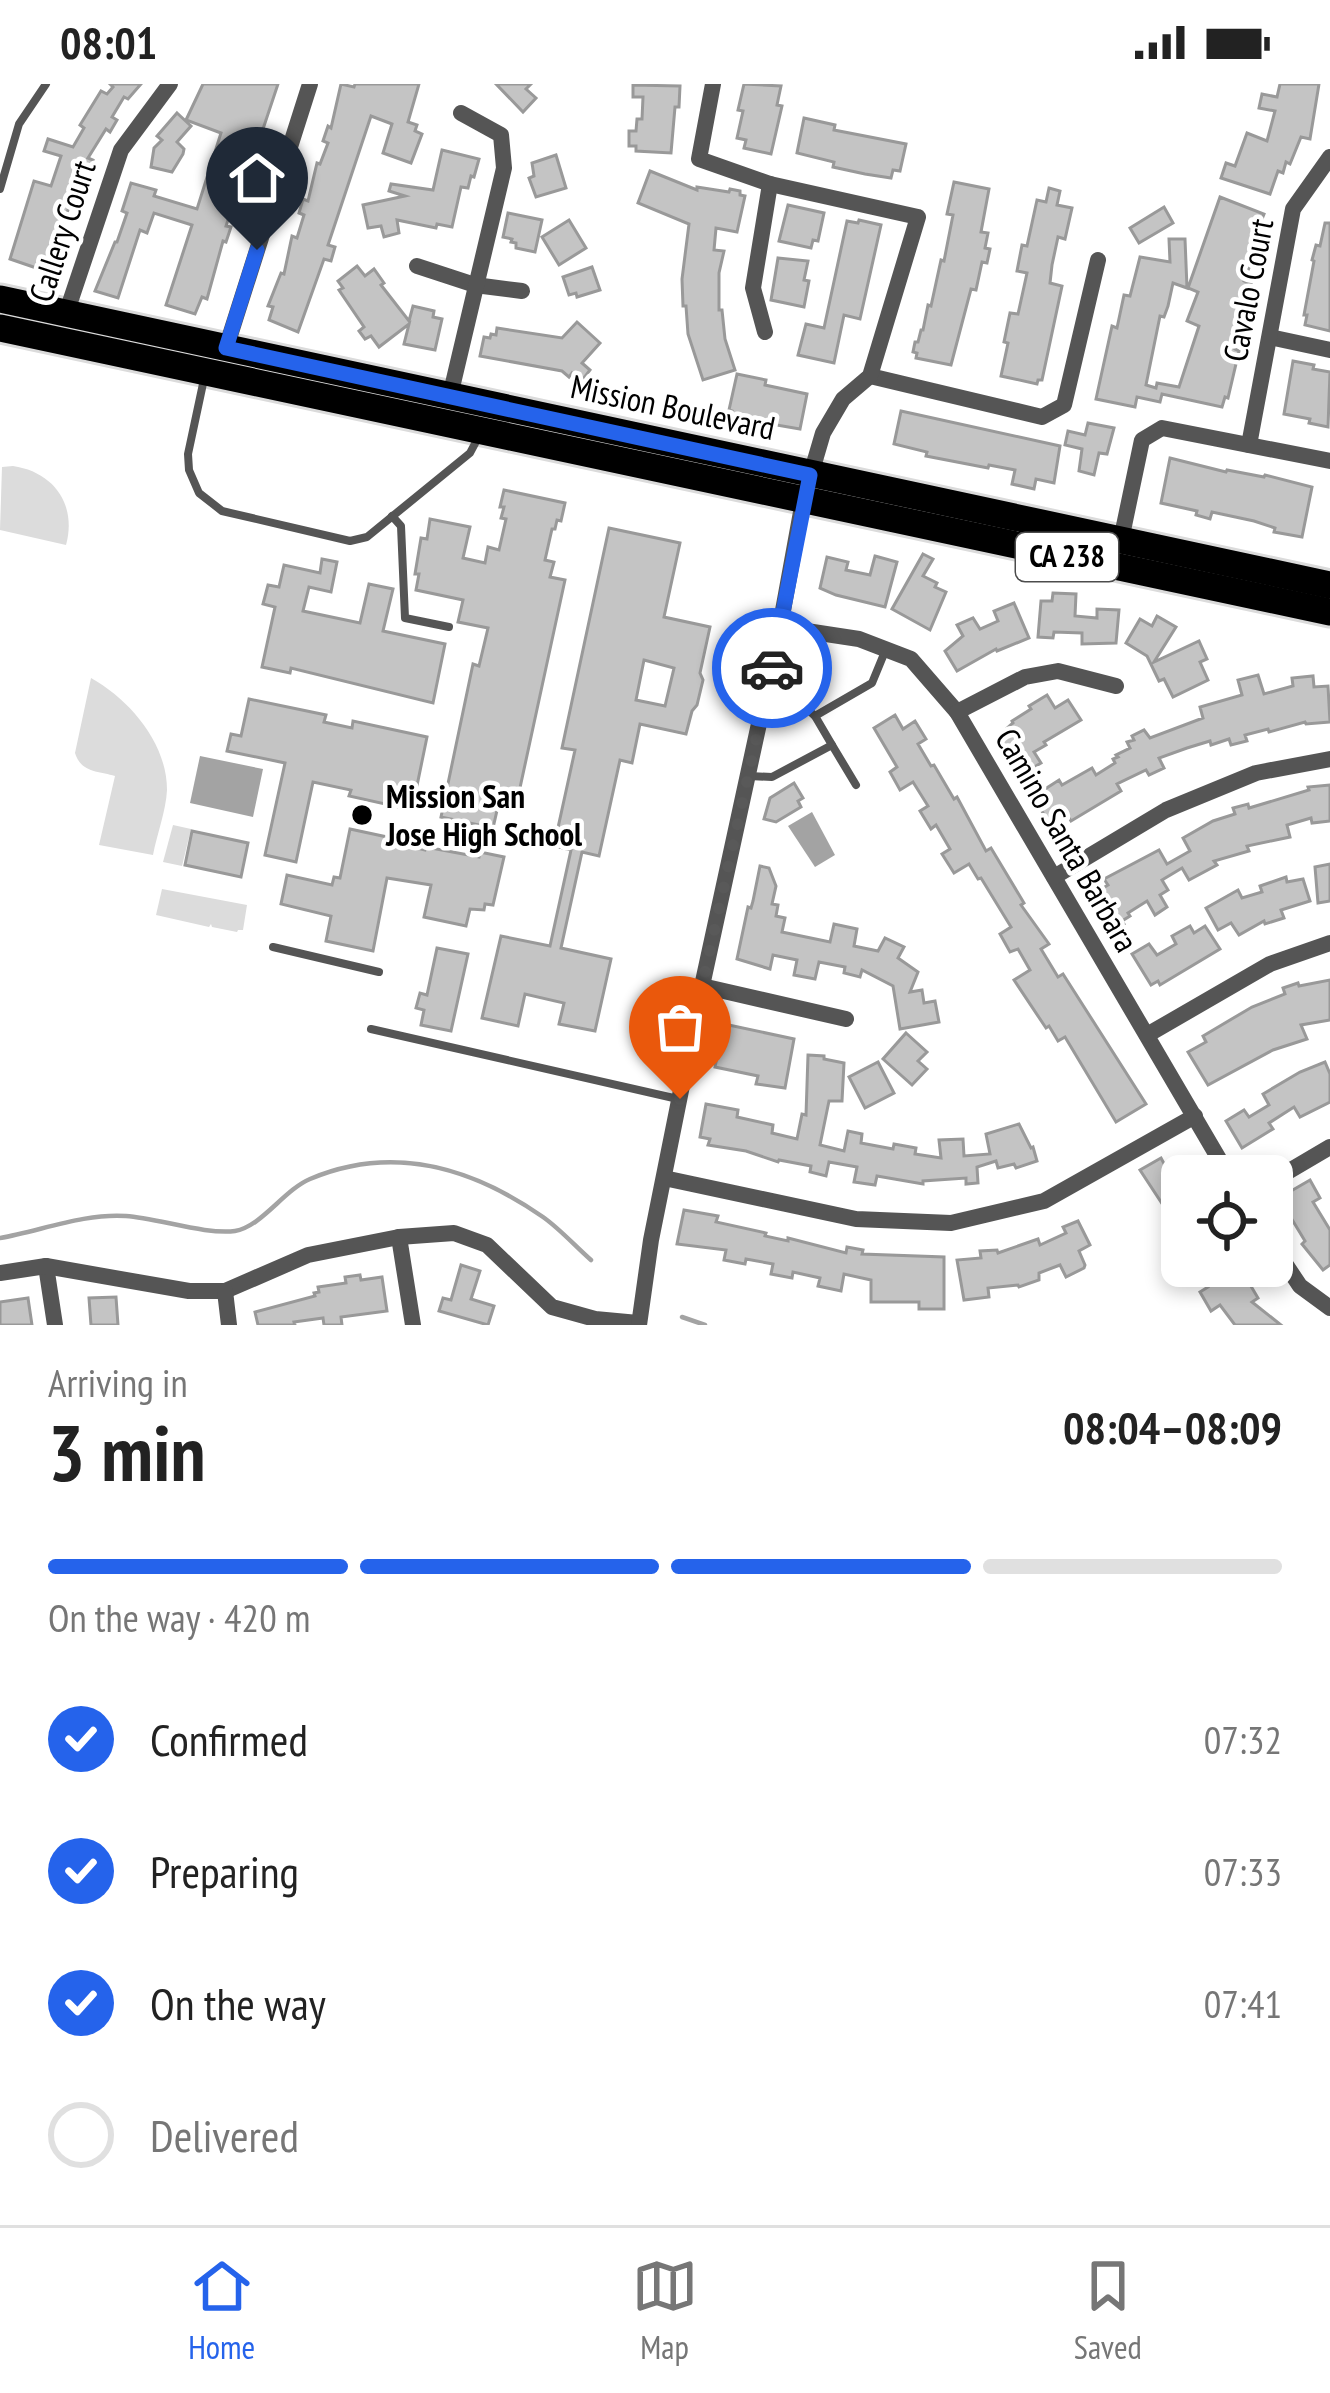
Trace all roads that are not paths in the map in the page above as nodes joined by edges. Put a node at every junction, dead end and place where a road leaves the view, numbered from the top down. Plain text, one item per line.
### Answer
1 (46, 84) edge
2 (170, 84) edge
3 (310, 84) edge
4 (713, 84) edge
5 (461, 113) dead end
6 (1330, 157) edge
7 (770, 184) junction
8 (0, 189) edge
9 (1098, 260) dead end
10 (417, 266) dead end
11 (475, 285) junction
12 (522, 291) dead end
13 (0, 299) edge
14 (62, 327) junction
15 (0, 328) edge
16 (765, 332) dead end
17 (1270, 337) junction
18 (226, 348) junction
19 (1330, 350) edge
20 (206, 372) junction
21 (870, 376) junction
22 (450, 395) junction
23 (482, 431) junction
24 (1249, 445) junction
25 (1330, 461) edge
26 (807, 488) junction
27 (392, 516) junction
28 (1121, 540) junction
29 (1330, 585) edge
30 (1330, 612) edge
31 (448, 627) dead end
32 (780, 627) junction
33 (886, 650) junction
34 (1116, 686) dead end
35 (767, 688) junction
36 (957, 712) junction
37 (815, 716) junction
38 (832, 745) junction
39 (1330, 760) edge
40 (748, 776) junction
41 (856, 785) dead end
42 (1054, 877) junction
43 (1330, 944) edge
44 (273, 947) dead end
45 (379, 971) dead end
46 (702, 986) junction
47 (846, 1019) dead end
48 (371, 1029) dead end
49 (1147, 1035) junction
50 (680, 1099) junction
51 (1195, 1116) junction
52 (1330, 1147) edge
53 (1216, 1155) edge
54 (1293, 1169) edge
55 (664, 1178) junction
56 (399, 1237) junction
57 (46, 1266) junction
58 (0, 1273) edge
59 (1293, 1276) edge
60 (224, 1291) junction
61 (1330, 1308) edge
62 (639, 1324) edge
63 (55, 1325) edge
64 (230, 1325) edge
65 (413, 1325) edge

1 - 8 lane
2 - 14 street, Callery Court
3 - 18 street
4 - 7 street
5 - 11 street
6 - 17 street, Cavalo Court
7 - 16 street
7 - 21 street
9 - 21 street
10 - 11 street
11 - 12 street
11 - 22 street
13 - 14 main road, Mission Boulevard / CA 238
14 - 15 main road, Mission Boulevard / CA 238
14 - 18 main road, Mission Boulevard / CA 238
14 - 20 main road, Mission Boulevard / CA 238
17 - 19 street
17 - 24 street, Cavalo Court
18 - 22 main road, Mission Boulevard / CA 238
20 - 23 main road, Mission Boulevard / CA 238
20 - 27 lane
21 - 26 street
22 - 26 main road, Mission Boulevard / CA 238
23 - 26 main road, Mission Boulevard / CA 238
23 - 27 lane
24 - 25 street
24 - 28 street
26 - 28 main road, Mission Boulevard / CA 238
26 - 30 main road, Mission Boulevard / CA 238
26 - 32 street
27 - 31 lane
28 - 29 main road, Mission Boulevard / CA 238
32 - 33 street, Camino Santa Barbara
32 - 35 street
33 - 36 street, Camino Santa Barbara
33 - 37 lane
34 - 36 street
35 - 37 lane
35 - 40 street
36 - 42 street, Camino Santa Barbara
37 - 38 lane
38 - 40 lane
38 - 41 lane
39 - 42 street
40 - 46 street
42 - 49 street, Camino Santa Barbara
43 - 49 street
44 - 45 lane
46 - 47 street
46 - 50 street
48 - 50 lane
49 - 51 street, Camino Santa Barbara
50 - 55 street
51 - 53 street, Camino Santa Barbara
51 - 55 street
52 - 54 street
55 - 62 street
56 - 60 street
56 - 62 street
56 - 65 street
57 - 58 street
57 - 60 street
57 - 63 street
59 - 61 street
60 - 64 street

